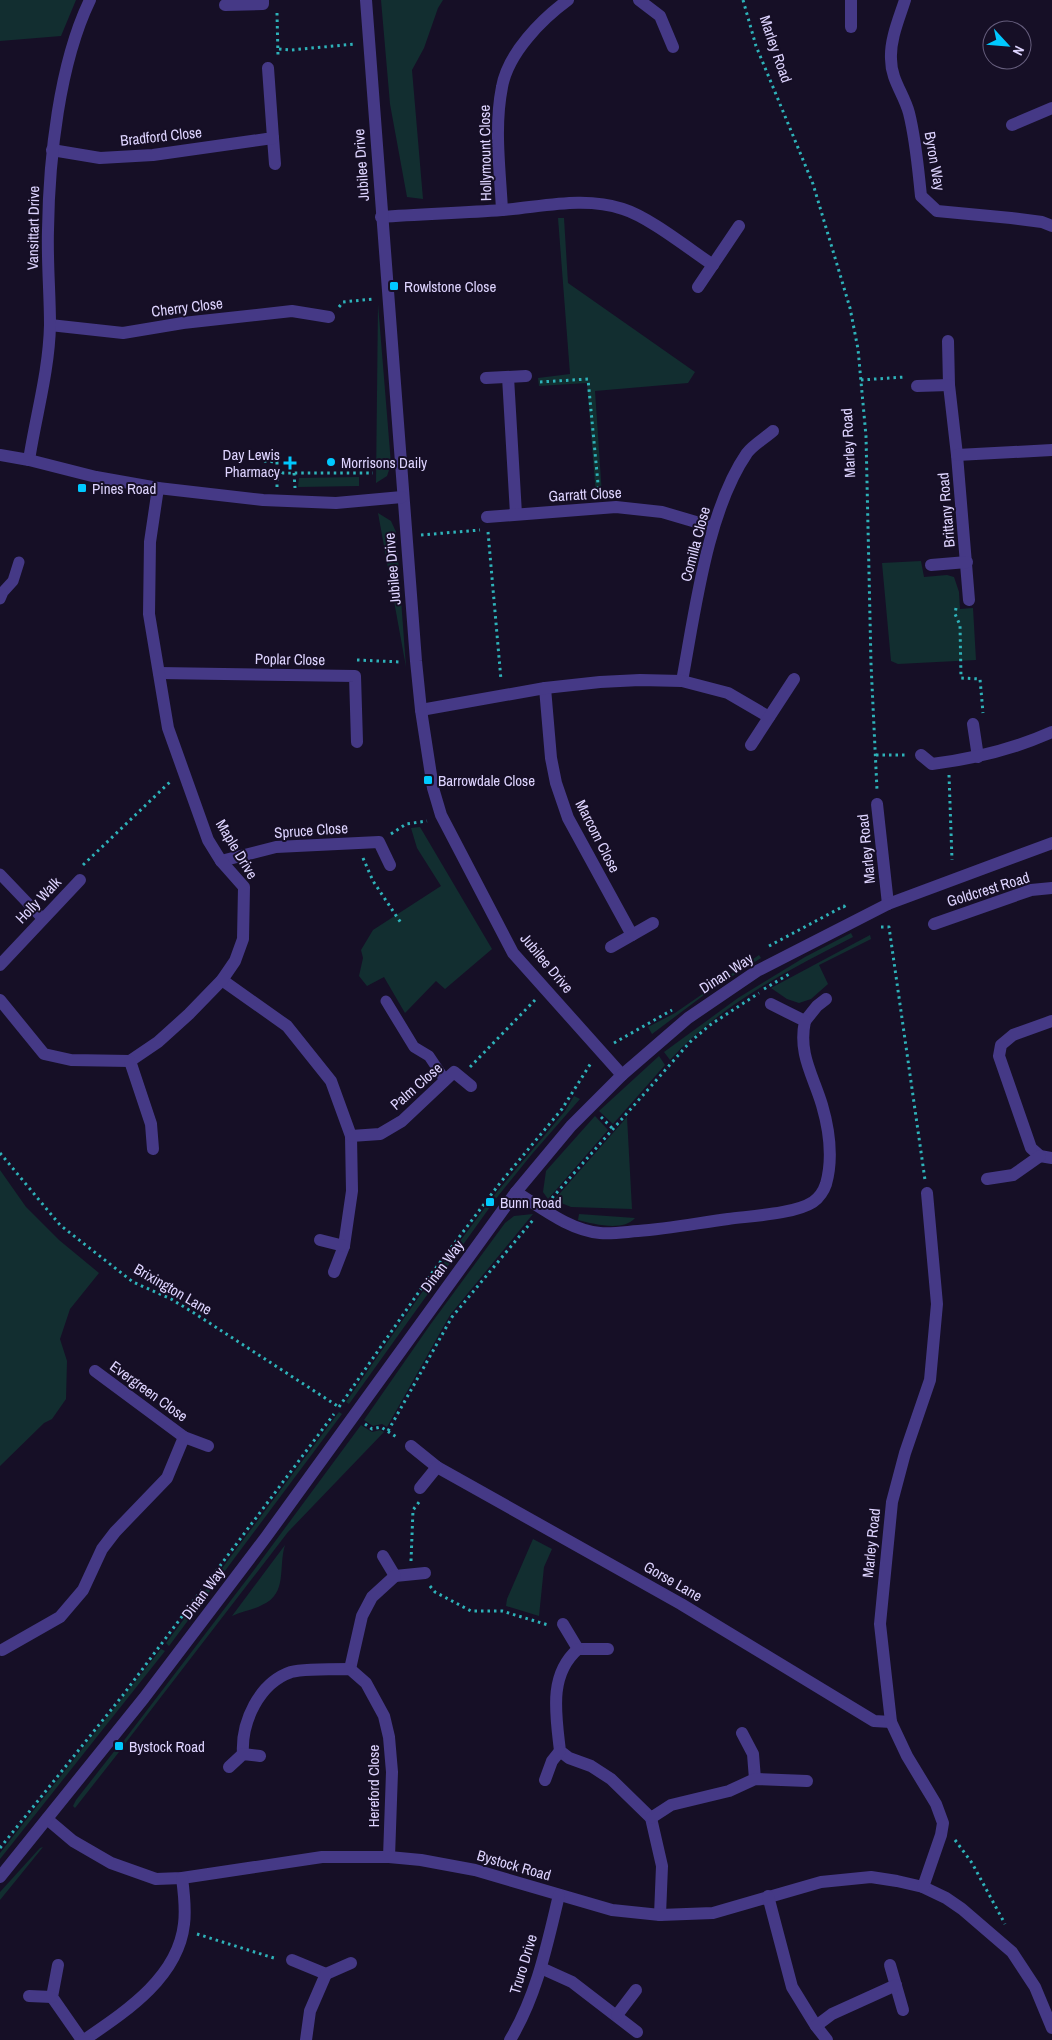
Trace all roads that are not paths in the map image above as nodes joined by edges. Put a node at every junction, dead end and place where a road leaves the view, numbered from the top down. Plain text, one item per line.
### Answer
1 (90, 0) edge
2 (263, 0) edge
3 (366, 0) edge
4 (568, 0) edge
5 (639, 0) edge
6 (851, 0) edge
7 (900, 0) edge
8 (904, 0) edge
9 (225, 5) dead end
10 (852, 27) dead end
11 (673, 47) dead end
12 (268, 68) road end
13 (1052, 108) edge
14 (1012, 125) dead end
15 (273, 138) junction
16 (52, 150) junction
17 (275, 164) dead end
18 (502, 210) junction
19 (381, 216) junction
20 (739, 226) dead end
21 (1052, 226) edge
22 (713, 264) junction
23 (698, 287) dead end
24 (328, 317) dead end
25 (50, 325) junction
26 (948, 341) dead end
27 (526, 376) road end
28 (508, 377) junction
29 (486, 378) dead end
30 (949, 385) junction
31 (917, 386) road end
32 (773, 431) dead end
33 (1052, 450) edge
34 (0, 455) edge
35 (957, 455) junction
36 (29, 460) junction
37 (158, 488) junction
38 (402, 497) junction
39 (516, 514) junction
40 (487, 517) dead end
41 (713, 526) junction
42 (19, 562) dead end
43 (967, 562) junction
44 (931, 565) dead end
45 (0, 599) edge
46 (964, 603) road end
47 (159, 673) junction
48 (794, 679) dead end
49 (682, 681) junction
50 (545, 688) junction
51 (421, 710) junction
52 (769, 716) junction
53 (973, 724) road end
54 (1052, 732) edge
55 (357, 742) dead end
56 (751, 745) dead end
57 (921, 756) road end
58 (978, 757) junction
59 (877, 804) road end
60 (1052, 843) edge
61 (221, 861) junction
62 (390, 866) dead end
63 (0, 874) edge
64 (80, 880) road end
65 (1052, 888) edge
66 (888, 904) junction
67 (42, 918) junction
68 (653, 923) dead end
69 (934, 924) dead end
70 (632, 935) junction
71 (611, 947) dead end
72 (0, 965) edge
73 (222, 980) junction
74 (826, 999) dead end
75 (0, 1000) edge
76 (386, 1001) dead end
77 (771, 1004) dead end
78 (1052, 1021) edge
79 (805, 1022) junction
80 (130, 1061) junction
81 (622, 1074) junction
82 (445, 1080) junction
83 (471, 1086) dead end
84 (351, 1136) junction
85 (153, 1149) dead end
86 (1046, 1157) edge
87 (987, 1178) dead end
88 (516, 1192) junction
89 (926, 1193) road end
90 (320, 1240) dead end
91 (344, 1246) junction
92 (334, 1272) dead end
93 (95, 1372) dead end
94 (184, 1437) junction
95 (208, 1446) dead end
96 (411, 1446) dead end
97 (437, 1467) junction
98 (420, 1488) road end
99 (383, 1556) dead end
100 (419, 1573) road end
101 (395, 1576) junction
102 (566, 1629) road end
103 (578, 1649) junction
104 (608, 1649) dead end
105 (1, 1652) edge
106 (350, 1669) junction
107 (891, 1722) junction
108 (742, 1733) dead end
109 (560, 1751) junction
110 (243, 1754) junction
111 (260, 1756) dead end
112 (229, 1768) dead end
113 (755, 1779) junction
114 (545, 1780) dead end
115 (807, 1781) dead end
116 (651, 1818) junction
117 (47, 1819) junction
118 (388, 1857) junction
119 (0, 1877) edge
120 (182, 1878) junction
121 (923, 1887) junction
122 (559, 1895) junction
123 (768, 1896) junction
124 (660, 1915) junction
125 (292, 1960) road end
126 (351, 1963) dead end
127 (58, 1965) dead end
128 (890, 1965) dead end
129 (541, 1968) junction
130 (326, 1974) junction
131 (896, 1985) junction
132 (636, 1990) dead end
133 (29, 1996) dead end
134 (52, 1998) junction
135 (903, 2010) dead end
136 (617, 2015) junction
137 (816, 2026) junction
138 (1052, 2028) edge
139 (637, 2032) dead end
140 (83, 2040) edge
141 (306, 2040) edge
142 (510, 2040) edge
143 (828, 2040) edge

1 - 16 street, Vansittart Drive
2 - 9 street
3 - 19 street, Jubilee Drive
4 - 18 street, Hollymount Close
5 - 11 street
6 - 10 street
7 - 8 street, Byron Way
8 - 21 street, Byron Way
12 - 15 street
13 - 14 street
15 - 16 street, Bradford Close
15 - 17 street
16 - 25 street, Vansittart Drive
18 - 19 street
18 - 22 street
19 - 38 street, Jubilee Drive
20 - 22 street
22 - 23 street
24 - 25 street, Cherry Close
25 - 36 street, Vansittart Drive
26 - 30 street, Brittany Road
27 - 28 street
28 - 29 street
28 - 39 street
30 - 31 street
30 - 35 street, Brittany Road
32 - 41 street, Comilla Close
33 - 35 street, Brittany Road
34 - 36 street
35 - 43 street, Brittany Road
36 - 37 street
37 - 38 street
37 - 47 street, Maple Drive
38 - 51 street, Jubilee Drive
39 - 40 street, Garratt Close
39 - 41 street, Garratt Close
41 - 49 street, Comilla Close
42 - 45 lane
43 - 44 street, Brittany Road
43 - 46 street, Brittany Road
47 - 55 street, Poplar Close
47 - 61 street, Maple Drive
48 - 52 street
49 - 50 street
49 - 52 street
50 - 51 street
50 - 70 street, Marcom Close
51 - 81 street, Jubilee Drive
52 - 56 street
53 - 58 street
54 - 58 street
57 - 58 street
59 - 66 street, Marley Road
60 - 66 street, Dinan Way
61 - 62 street, Spruce Close
61 - 73 street, Maple Drive
63 - 67 lane
64 - 67 street, Holly Walk
65 - 69 street, Goldcrest Road
66 - 81 street, Dinan Way
67 - 72 street, Holly Walk
68 - 70 street
70 - 71 street
73 - 80 street, Maple Drive
73 - 84 street
74 - 79 street
75 - 80 street
76 - 82 lane
77 - 79 street
78 - 86 street
79 - 88 street
80 - 85 street
81 - 88 street, Dinan Way
82 - 83 street, Palm Close
82 - 84 street, Palm Close
84 - 91 street
86 - 87 street
88 - 117 street, Dinan Way
89 - 107 street, Marley Road
90 - 91 street
91 - 92 street
93 - 94 street, Evergreen Close
94 - 95 street, Evergreen Close
94 - 105 street, Evergreen Close
96 - 97 street, Gorse Lane
97 - 98 street
97 - 107 street, Gorse Lane
99 - 101 street
100 - 101 street
101 - 106 street
102 - 103 street
103 - 104 street
103 - 109 street
106 - 110 street
106 - 118 street, Hereford Close
107 - 121 street, Marley Road
108 - 113 street
109 - 114 street
109 - 116 street
110 - 111 street
110 - 112 street
113 - 115 street
113 - 116 street
116 - 124 street
117 - 119 street, Dinan Way
117 - 120 street, Bystock Road
118 - 120 street, Bystock Road
118 - 122 street, Bystock Road
120 - 140 street
121 - 123 street, Bystock Road
121 - 138 street, Bystock Road
122 - 124 street, Bystock Road
122 - 129 street, Truro Drive
123 - 124 street, Bystock Road
123 - 137 street
125 - 130 street
126 - 130 street
127 - 134 street
128 - 131 street
129 - 136 street
129 - 142 street, Truro Drive
130 - 141 street
131 - 135 street
131 - 137 street
132 - 136 street
133 - 134 street
134 - 140 street
136 - 139 street
137 - 143 street

